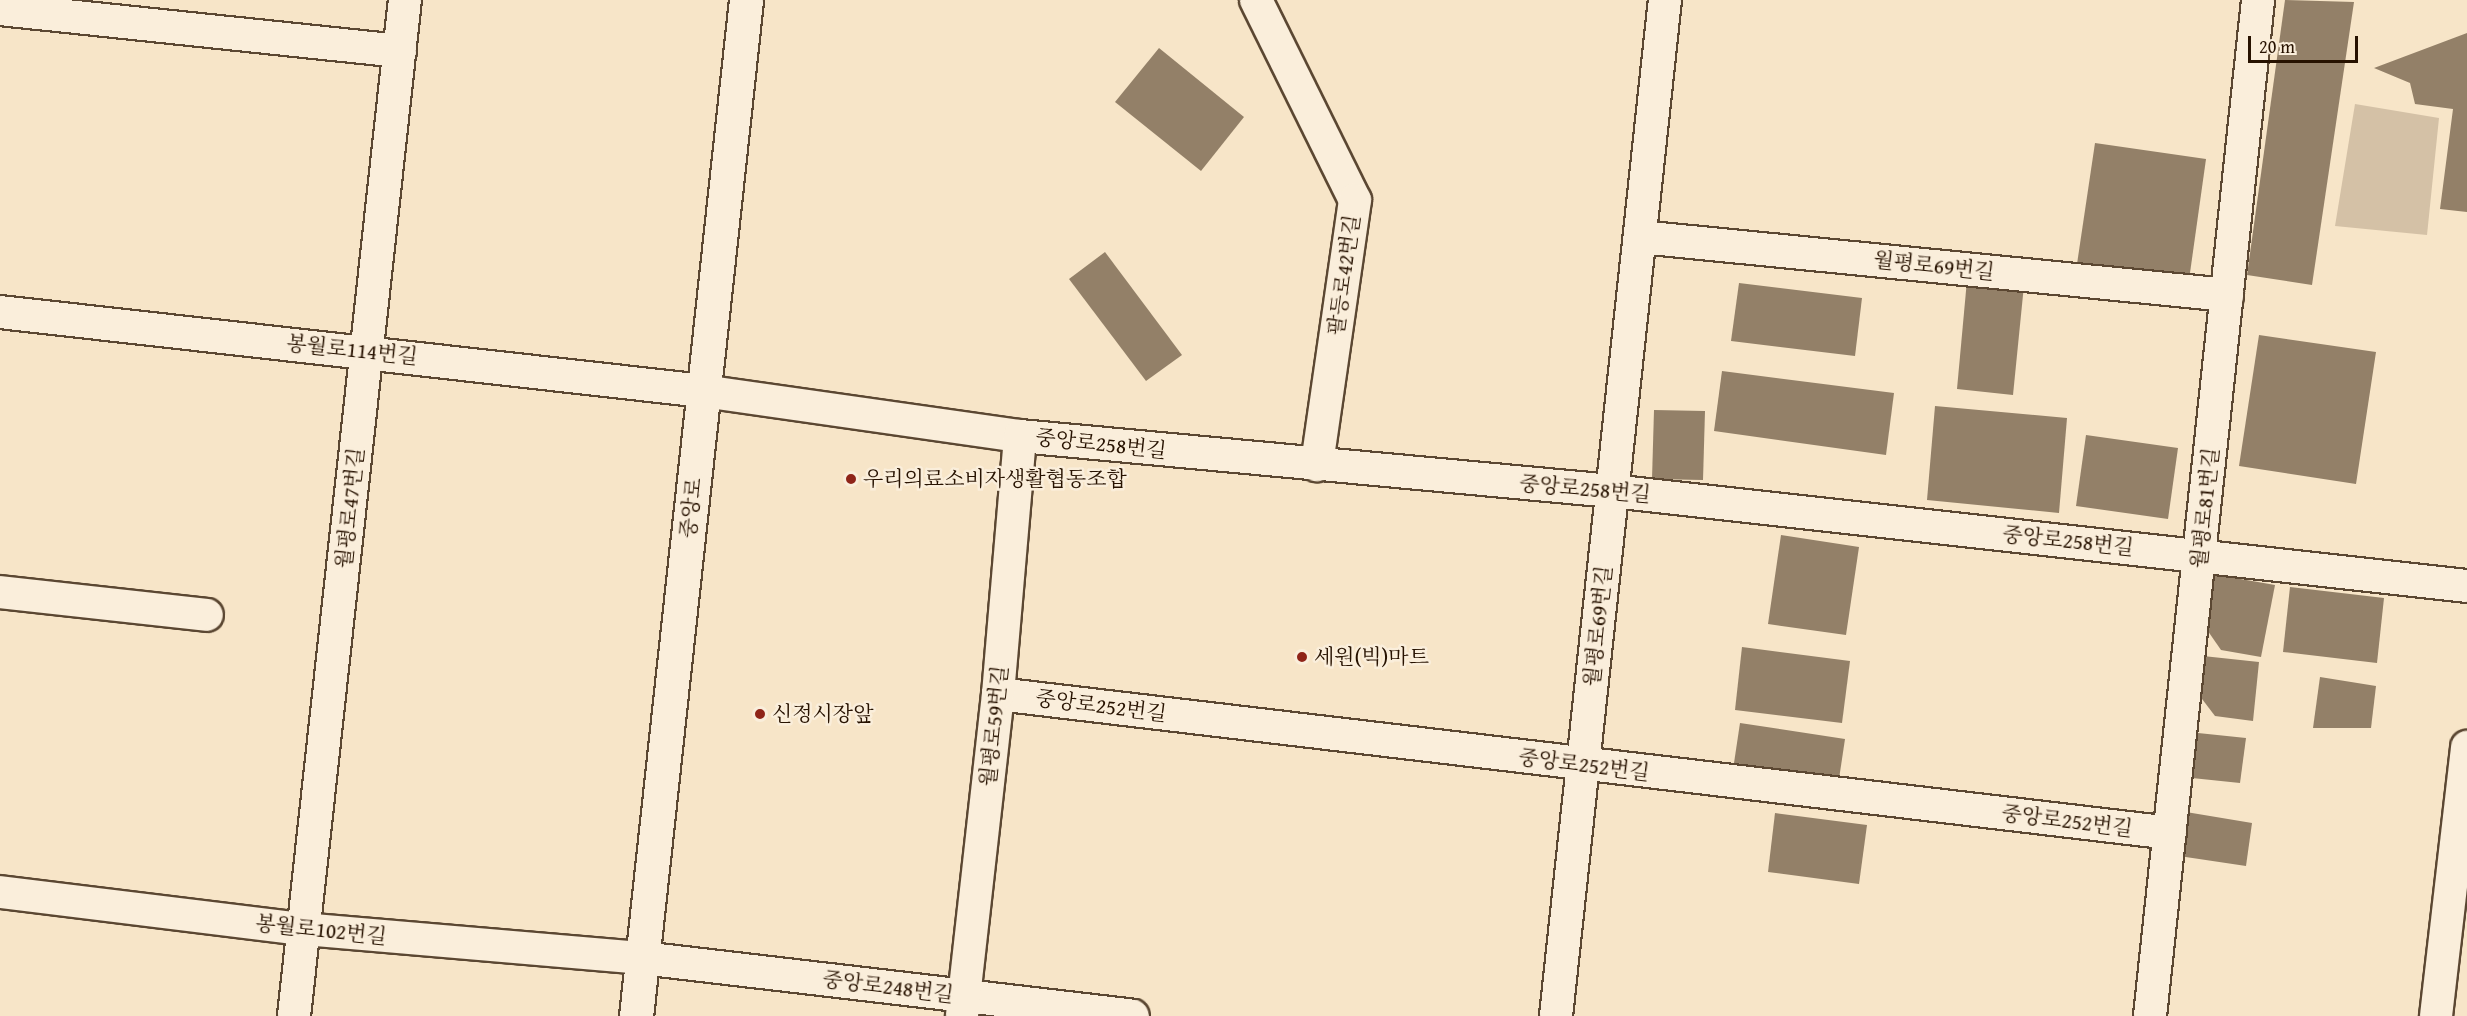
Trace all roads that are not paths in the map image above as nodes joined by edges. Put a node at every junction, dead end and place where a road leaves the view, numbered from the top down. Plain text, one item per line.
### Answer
1 (405, 0) edge
2 (746, 0) edge
3 (1256, 0) edge
4 (1665, 0) edge
5 (2258, 0) edge
6 (0, 9) edge
7 (400, 51) junction
8 (1640, 237) junction
9 (2227, 295) junction
10 (0, 312) edge
11 (367, 352) junction
12 (703, 391) junction
13 (1020, 436) junction
14 (1317, 465) junction
15 (1612, 491) junction
16 (2201, 556) junction
17 (2467, 585) edge
18 (0, 592) edge
19 (207, 615) dead end
20 (998, 694) junction
21 (2467, 747) edge
22 (1583, 765) junction
23 (2170, 833) junction
24 (0, 892) edge
25 (303, 929) junction
26 (642, 958) junction
27 (963, 1006) edge
28 (294, 1016) edge
29 (636, 1016) edge
30 (1133, 1016) edge
31 (1556, 1016) edge
32 (2150, 1016) edge
33 (2436, 1016) edge

1 - 7 street, 월평로47번길
2 - 12 main road, 중앙로
3 - 14 street, 팔등로42번길
4 - 8 street, 월평로69번길
5 - 9 street, 월평로81번길
6 - 7 street
7 - 11 street, 월평로47번길
8 - 9 street, 월평로69번길
8 - 15 street, 월평로69번길
9 - 16 street, 월평로81번길
10 - 11 street, 봉월로114번길
11 - 12 street, 봉월로114번길
11 - 25 street, 월평로47번길
12 - 13 street, 중앙로258번길
12 - 26 main road, 중앙로
13 - 14 street, 중앙로258번길
13 - 20 street, 월평로59번길
14 - 15 street, 중앙로258번길
15 - 16 street, 중앙로258번길
15 - 22 street, 월평로69번길
16 - 17 street, 중앙로258번길
16 - 23 street, 월평로81번길
18 - 19 street
20 - 22 street, 중앙로252번길
20 - 27 street, 월평로59번길
21 - 33 street
22 - 23 street, 중앙로252번길
22 - 31 street, 월평로69번길
23 - 32 street, 월평로81번길
24 - 25 street, 봉월로102번길
25 - 26 street, 봉월로102번길
25 - 28 street, 월평로47번길
26 - 27 street, 중앙로248번길
26 - 29 main road, 중앙로
27 - 30 street, 중앙로248번길

